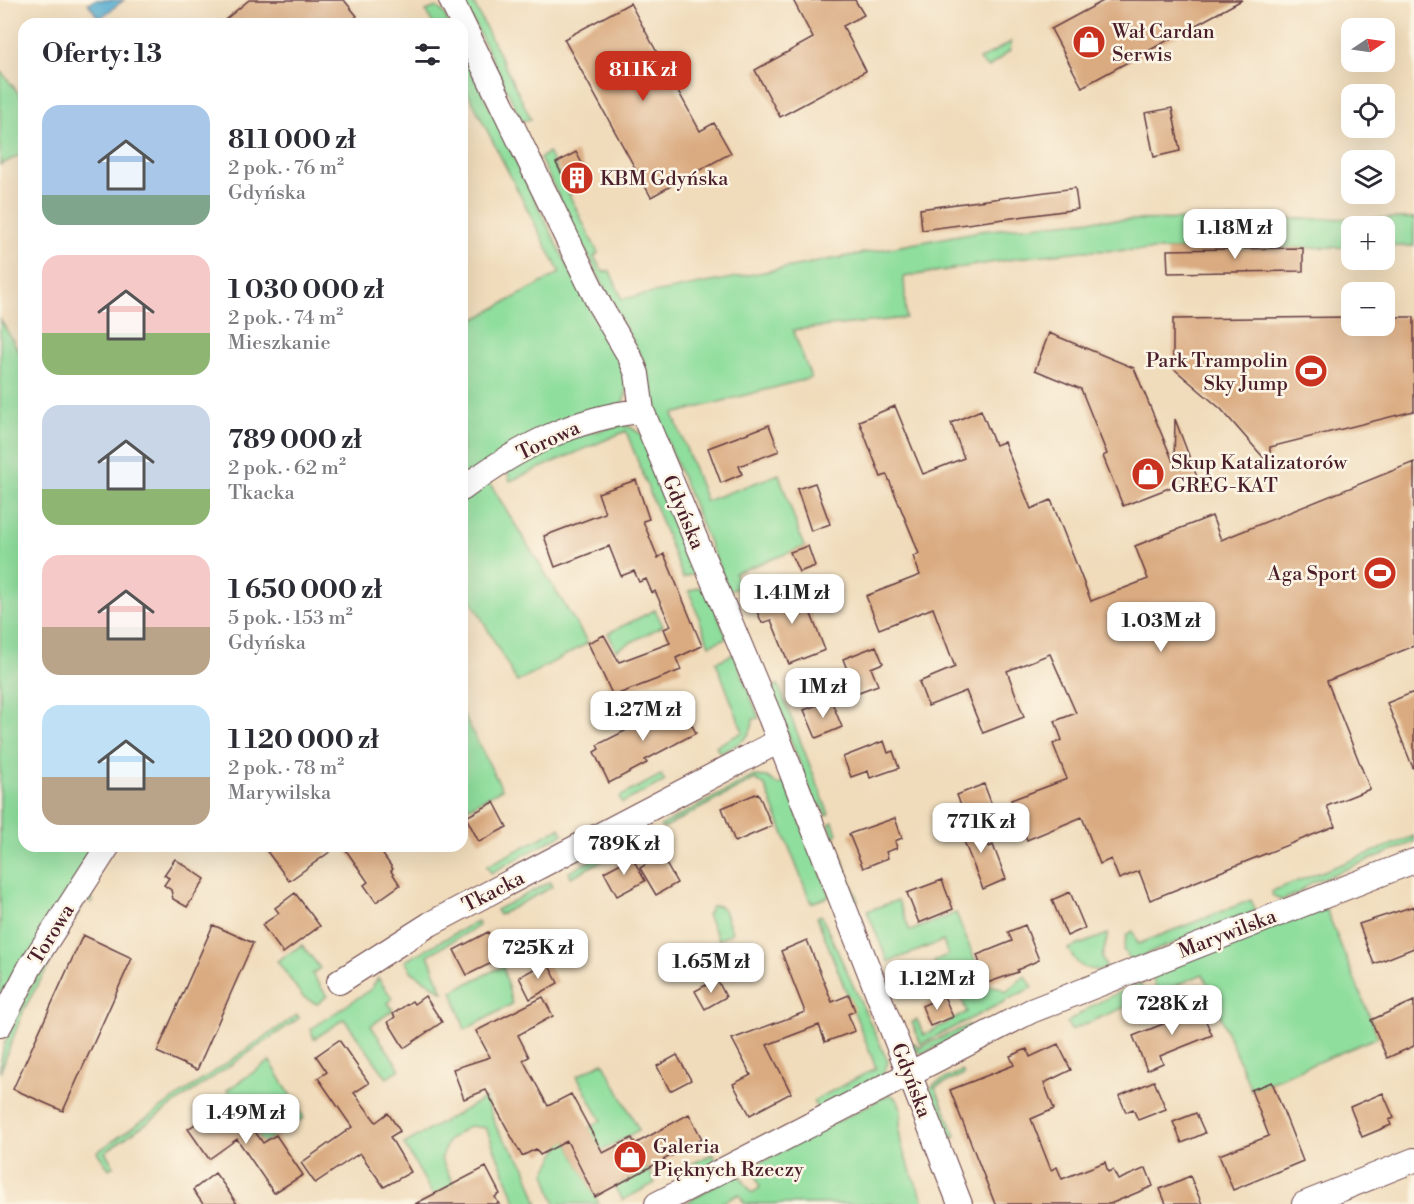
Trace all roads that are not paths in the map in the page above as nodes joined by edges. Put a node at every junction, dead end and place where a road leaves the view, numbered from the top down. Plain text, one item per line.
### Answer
1 (451, 0) edge
2 (460, 18) edge
3 (468, 35) edge
4 (642, 411) junction
5 (468, 484) edge
6 (779, 741) junction
7 (104, 852) edge
8 (1414, 861) edge
9 (339, 982) dead end
10 (0, 1025) edge
11 (909, 1073) junction
12 (1414, 1160) edge
13 (657, 1204) edge
14 (960, 1204) edge
15 (1304, 1204) edge

1 - 2 street, Gdyńska
3 - 4 street, Gdyńska
4 - 5 street, Torowa
4 - 6 street, Gdyńska
6 - 9 street, Tkacka
6 - 11 street, Gdyńska
7 - 10 street, Torowa
8 - 11 street, Marywilska
11 - 13 street, Marywilska
11 - 14 street, Gdyńska
12 - 15 street

